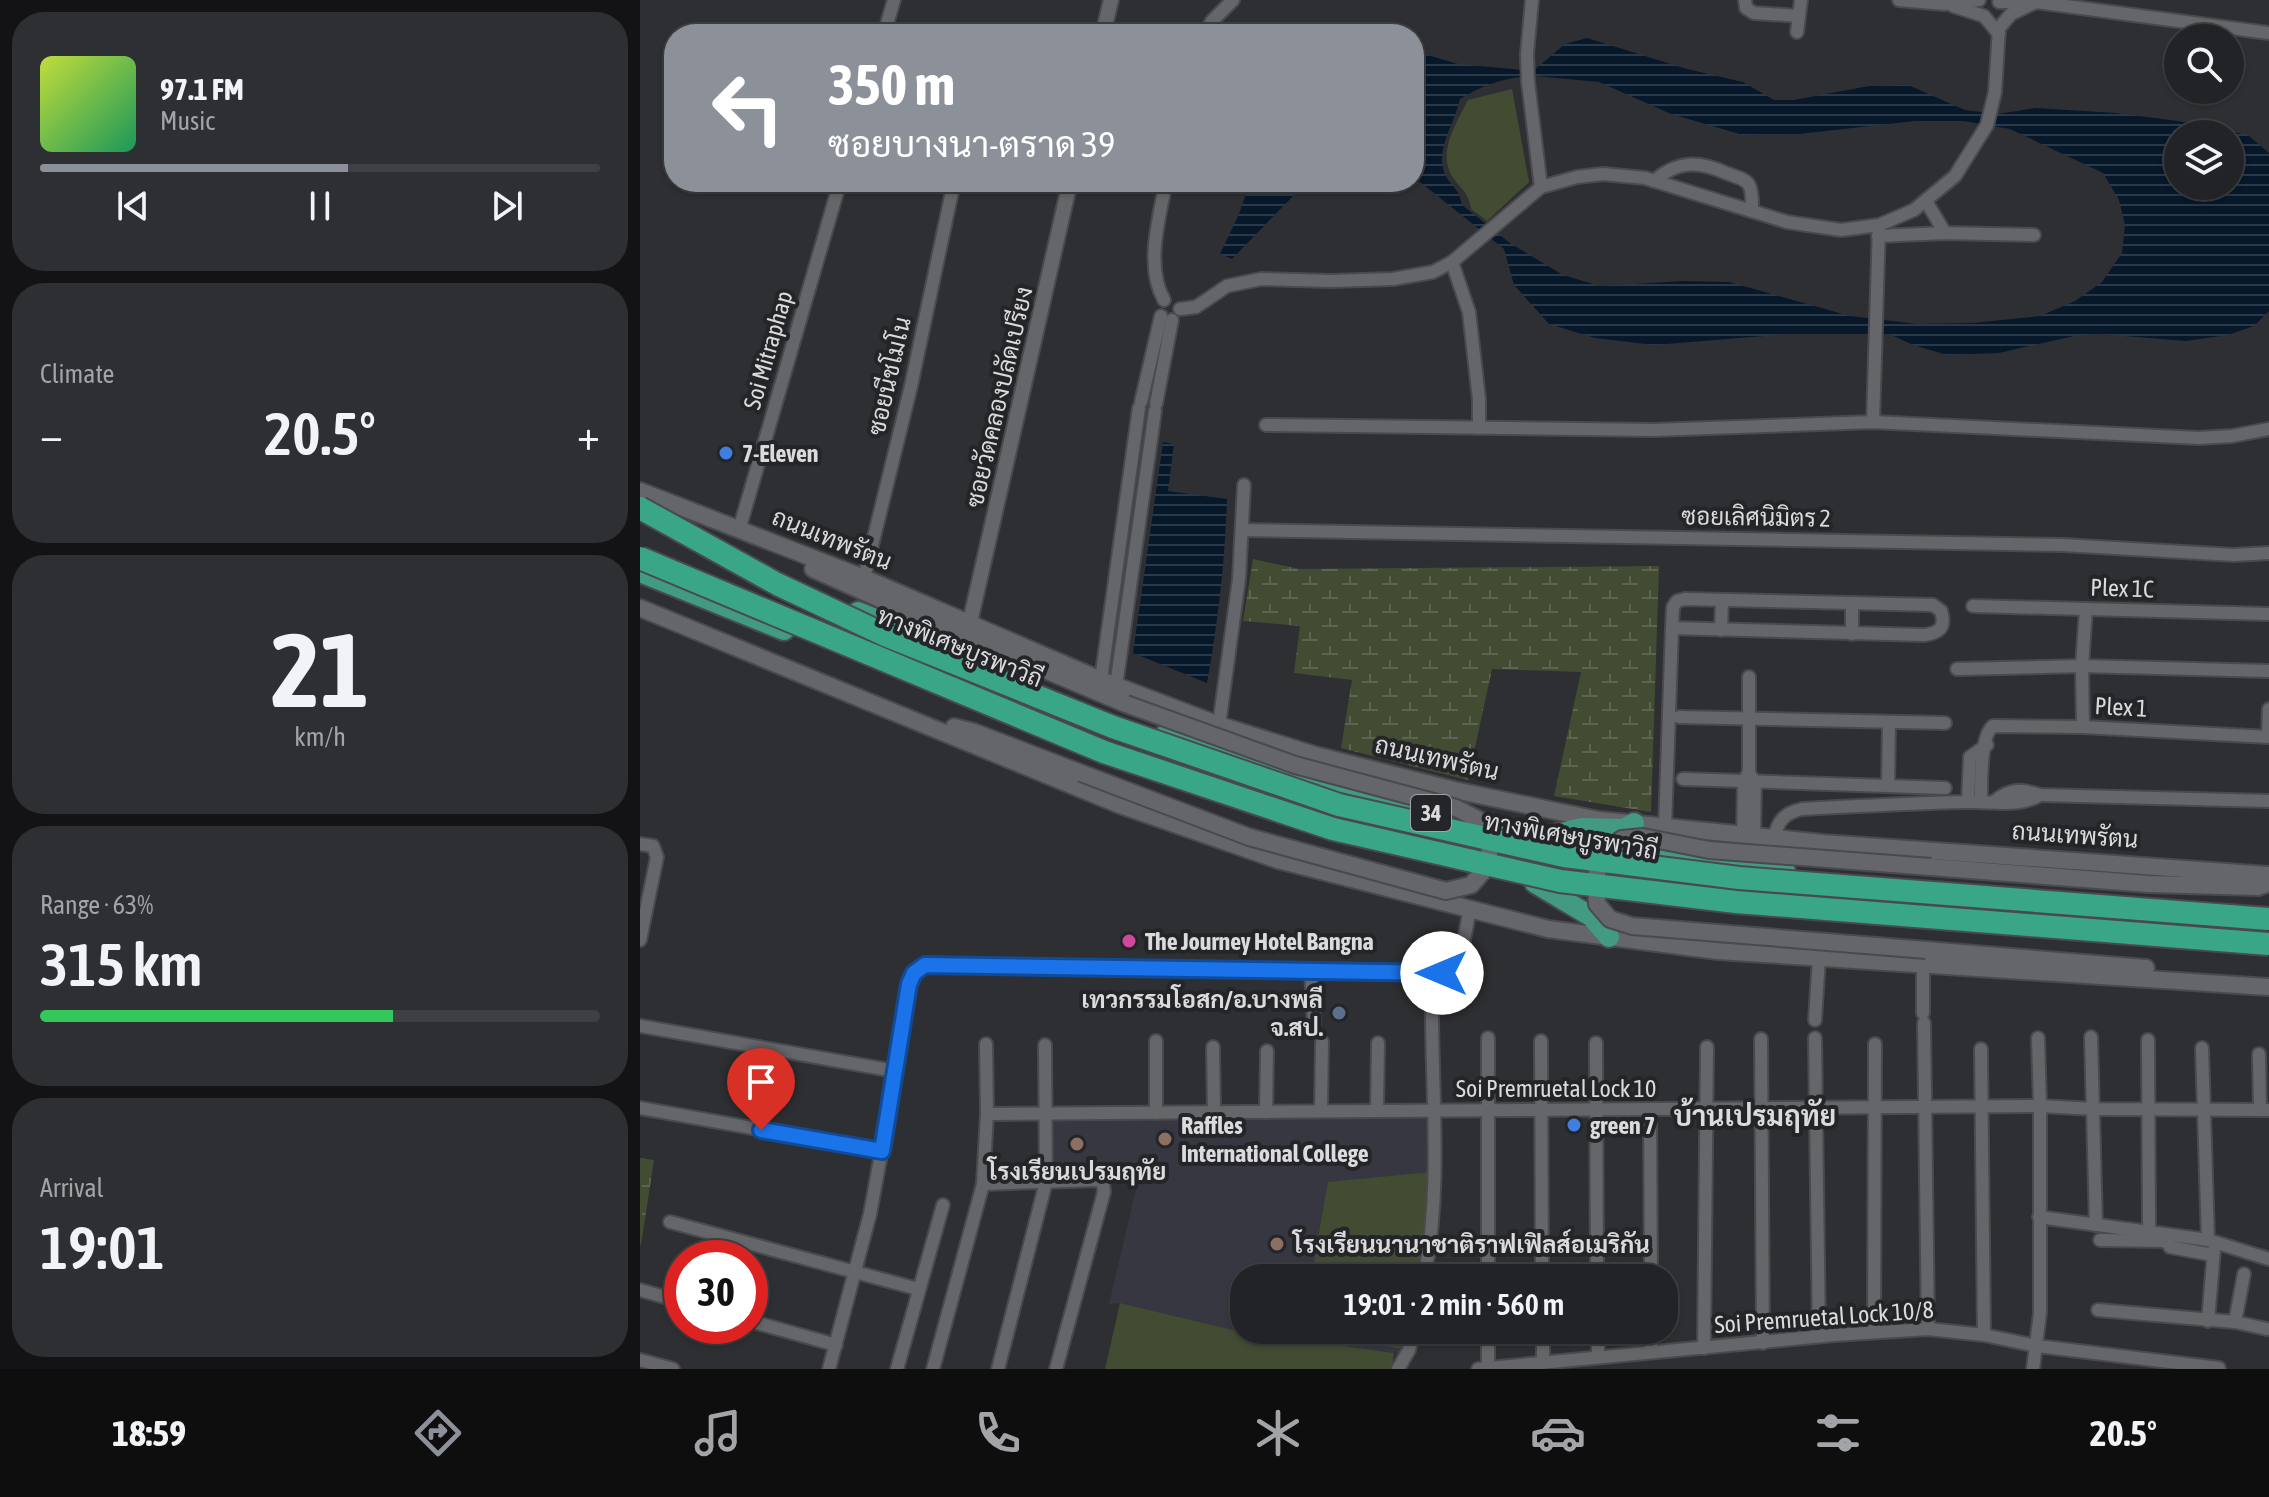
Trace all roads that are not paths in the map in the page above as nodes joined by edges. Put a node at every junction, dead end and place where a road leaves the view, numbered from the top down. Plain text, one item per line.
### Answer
1 (894, 0) edge
2 (1111, 0) edge
3 (1233, 0) edge
4 (1532, 0) edge
5 (1745, 0) edge
6 (1801, 0) edge
7 (1899, 0) edge
8 (1980, 0) edge
9 (2026, 1) edge
10 (1948, 3) edge
11 (1997, 4) edge
12 (1799, 16) junction
13 (887, 24) edge
14 (1105, 24) edge
15 (1210, 24) edge
16 (1999, 31) junction
17 (1797, 32) dead end
18 (2269, 33) edge
19 (1654, 181) junction
20 (1541, 187) junction
21 (837, 192) edge
22 (952, 192) edge
23 (1068, 192) edge
24 (1165, 192) edge
25 (1926, 201) junction
26 (1752, 211) junction
27 (1878, 231) junction
28 (1945, 233) junction
29 (2034, 235) dead end
30 (1452, 262) junction
31 (1171, 315) junction
32 (1141, 400) junction
33 (1156, 402) junction
34 (1873, 422) junction
35 (1266, 425) dead end
36 (1479, 428) junction
37 (2269, 429) edge
38 (1244, 485) dead end
39 (640, 491) edge
40 (640, 508) edge
41 (640, 520) edge
42 (739, 530) junction
43 (1242, 530) junction
44 (760, 538) junction
45 (2269, 553) edge
46 (640, 558) edge
47 (640, 572) edge
48 (864, 578) junction
49 (1722, 600) junction
50 (1852, 603) junction
51 (1973, 606) dead end
52 (640, 608) edge
53 (2086, 609) junction
54 (2269, 614) edge
55 (970, 622) junction
56 (1672, 628) junction
57 (1721, 630) junction
58 (1852, 634) junction
59 (2082, 666) junction
60 (1957, 669) dead end
61 (2269, 671) edge
62 (1749, 677) dead end
63 (1108, 683) junction
64 (2269, 709) edge
65 (900, 714) junction
66 (1679, 717) dead end
67 (1748, 719) junction
68 (1889, 722) junction
69 (1945, 723) dead end
70 (1219, 725) junction
71 (2083, 727) junction
72 (2268, 737) edge
73 (1749, 778) junction
74 (1683, 779) dead end
75 (1888, 786) junction
76 (1945, 788) dead end
77 (2269, 801) edge
78 (1975, 802) junction
79 (1634, 823) junction
80 (1665, 827) junction
81 (1748, 836) junction
82 (1537, 838) junction
83 (1774, 838) junction
84 (640, 844) edge
85 (2269, 875) edge
86 (1535, 883) junction
87 (2269, 883) edge
88 (644, 895) edge
89 (1470, 909) junction
90 (2269, 910) edge
91 (2269, 919) edge
92 (2269, 929) edge
93 (1609, 937) junction
94 (640, 940) edge
95 (2269, 947) edge
96 (1924, 957) junction
97 (1819, 958) junction
98 (1311, 971) junction
99 (2263, 987) edge
100 (1432, 1010) dead end
101 (1815, 1020) dead end
102 (1314, 1023) dead end
103 (640, 1026) edge
104 (2091, 1037) dead end
105 (1488, 1038) dead end
106 (1815, 1038) dead end
107 (2038, 1038) dead end
108 (1761, 1039) dead end
109 (2148, 1040) dead end
110 (1156, 1041) dead end
111 (1541, 1041) dead end
112 (1322, 1042) dead end
113 (1378, 1043) dead end
114 (1596, 1043) dead end
115 (986, 1044) dead end
116 (1875, 1044) dead end
117 (1045, 1045) dead end
118 (1213, 1047) dead end
119 (1707, 1047) dead end
120 (2202, 1048) dead end
121 (1981, 1049) dead end
122 (1267, 1051) dead end
123 (2259, 1054) dead end
124 (895, 1071) junction
125 (2040, 1106) junction
126 (1926, 1107) junction
127 (1981, 1107) junction
128 (640, 1108) edge
129 (1761, 1108) junction
130 (1817, 1108) junction
131 (1874, 1108) junction
132 (1595, 1109) junction
133 (1650, 1109) junction
134 (1706, 1109) junction
135 (2094, 1109) junction
136 (2148, 1109) junction
137 (2204, 1109) junction
138 (1487, 1110) junction
139 (2264, 1110) edge
140 (1321, 1111) junction
141 (1377, 1111) junction
142 (1432, 1111) junction
143 (1540, 1111) junction
144 (1214, 1112) junction
145 (1266, 1112) junction
146 (1156, 1113) junction
147 (987, 1114) junction
148 (1047, 1114) junction
149 (882, 1151) junction
150 (1046, 1182) junction
151 (983, 1184) junction
152 (943, 1205) dead end
153 (2039, 1217) junction
154 (670, 1222) dead end
155 (2096, 1225) junction
156 (2149, 1230) junction
157 (2100, 1240) dead end
158 (2212, 1246) junction
159 (2269, 1259) edge
160 (1426, 1264) edge
161 (1488, 1264) edge
162 (1542, 1264) edge
163 (1597, 1264) edge
164 (1651, 1264) edge
165 (855, 1272) junction
166 (2244, 1274) dead end
167 (918, 1289) junction
168 (640, 1290) edge
169 (664, 1297) edge
170 (2098, 1310) dead end
171 (2208, 1321) junction
172 (2235, 1322) junction
173 (768, 1326) edge
174 (1928, 1329) junction
175 (2267, 1329) edge
176 (1874, 1331) junction
177 (1984, 1335) junction
178 (1819, 1336) junction
179 (1763, 1343) junction
180 (1410, 1344) edge
181 (1488, 1344) edge
182 (1543, 1344) edge
183 (1598, 1344) edge
184 (1651, 1344) edge
185 (836, 1345) junction
186 (2037, 1346) junction
187 (1704, 1348) junction
188 (1651, 1352) junction
189 (1598, 1357) junction
190 (640, 1360) edge
191 (1543, 1363) junction
192 (833, 1368) edge
193 (1401, 1368) edge
194 (2219, 1368) edge
195 (673, 1369) edge
196 (897, 1369) edge
197 (933, 1369) edge
198 (998, 1369) edge
199 (1056, 1369) edge
200 (1478, 1369) edge
201 (1488, 1369) edge
202 (2033, 1369) edge

1 - 13 street
2 - 14 street
3 - 15 street
4 - 20 street
5 - 12 street
6 - 12 street
7 - 10 street
8 - 10 street
8 - 11 street
9 - 11 street
9 - 16 street
9 - 18 street
10 - 16 street
11 - 16 street
12 - 17 street
16 - 25 street
19 - 20 street
19 - 26 street
19 - 26 street
20 - 30 street
21 - 42 street, Soi Mitraphap
22 - 48 street, ซอยนีชโมโน
23 - 55 street, ซอยวัดคลองปลัดเปรียง
24 - 31 street
25 - 27 street
25 - 28 street
26 - 27 street
27 - 28 street
27 - 34 street
28 - 29 street
30 - 31 street
30 - 36 street
31 - 32 street
31 - 33 street
32 - 33 street
32 - 63 street
33 - 63 street
34 - 36 street
34 - 37 street
35 - 36 street
38 - 43 street
39 - 42 main road, ถนนเทพรัตน / 34
40 - 91 highway, bridge
41 - 82 highway, 34
41 - 92 highway, ทางพิเศษบูรพาวิถี, bridge
42 - 44 main road, ถนนเทพรัตน / 34
43 - 45 street, ซอยเลิศนิมิตร 2
43 - 70 street
44 - 48 main road, ถนนเทพรัตน / 34
44 - 65 main road, bridge
46 - 95 highway, ทางพิเศษบูรพาวิถี, bridge
47 - 86 highway, 34
48 - 55 main road, ถนนเทพรัตน / 34
49 - 50 street
49 - 56 street
49 - 57 street
50 - 58 street
50 - 58 street
51 - 53 street, Plex 1C
52 - 65 main road
53 - 54 street, Plex 1C
53 - 59 street
55 - 63 main road, ถนนเทพรัตน / 34
56 - 57 street
56 - 80 street
57 - 58 street
59 - 60 street
59 - 61 street
59 - 71 street
62 - 67 street
63 - 70 main road, ถนนเทพรัตน / 34
64 - 72 street
65 - 89 main road
66 - 67 street
67 - 68 street
67 - 73 street
68 - 69 street
68 - 75 street
70 - 79 main road, ถนนเทพรัตน / 34
71 - 72 street, Plex 1
71 - 78 street, Plex 1
73 - 74 street
73 - 75 street
73 - 81 street
75 - 76 street
77 - 78 street
78 - 83 street
79 - 80 main road, ถนนเทพรัตน / 34
79 - 82 highway
80 - 81 main road, ถนนเทพรัตน / 34
81 - 83 main road, ถนนเทพรัตน / 34
82 - 90 highway, 34
83 - 85 main road, ถนนเทพรัตน / 34
84 - 88 street
86 - 93 highway
86 - 95 highway, 34
87 - 96 main road, bridge
88 - 94 street
89 - 93 main road
89 - 98 street
93 - 97 main road
96 - 97 main road
96 - 99 main road
96 - 126 street
97 - 101 street
98 - 102 street
98 - 124 street
100 - 142 street
103 - 124 street
104 - 135 street
105 - 138 street
106 - 130 street
107 - 125 street
108 - 129 street
109 - 136 street
110 - 146 street
111 - 143 street
112 - 140 street
113 - 141 street
114 - 132 street
115 - 147 street
116 - 131 street
117 - 148 street
118 - 144 street
119 - 134 street
120 - 137 street
121 - 127 street
122 - 145 street
123 - 139 street
124 - 149 street
125 - 127 street, Soi Premruetal Lock 10
125 - 135 street, Soi Premruetal Lock 10
125 - 153 street
126 - 127 street, Soi Premruetal Lock 10
126 - 131 street, Soi Premruetal Lock 10
126 - 174 street
127 - 177 street
128 - 149 street
129 - 130 street, Soi Premruetal Lock 10
129 - 134 street, Soi Premruetal Lock 10
129 - 179 street
130 - 131 street, Soi Premruetal Lock 10
130 - 178 street
131 - 176 street
132 - 133 street, Soi Premruetal Lock 10
132 - 143 street, Soi Premruetal Lock 10
132 - 163 street
133 - 134 street, Soi Premruetal Lock 10
133 - 164 street
134 - 187 street
135 - 136 street, Soi Premruetal Lock 10
135 - 155 street
136 - 137 street, Soi Premruetal Lock 10
136 - 156 street
137 - 139 street, Soi Premruetal Lock 10
137 - 158 street
138 - 142 street, Soi Premruetal Lock 10
138 - 143 street, Soi Premruetal Lock 10
138 - 161 street
140 - 141 street, Soi Premruetal Lock 10
140 - 145 street, Soi Premruetal Lock 10
141 - 142 street, Soi Premruetal Lock 10
142 - 160 street
143 - 162 street
144 - 145 street, Soi Premruetal Lock 10
144 - 146 street, Soi Premruetal Lock 10
146 - 148 street, Soi Premruetal Lock 10
147 - 148 street, Soi Premruetal Lock 10
147 - 151 street
148 - 150 street
149 - 165 street
150 - 151 street
150 - 198 street
150 - 199 street
151 - 197 street
152 - 167 street
153 - 155 street
153 - 186 street
154 - 165 street
155 - 156 street
156 - 158 street
157 - 158 street
158 - 159 street
158 - 171 street
165 - 167 street
165 - 185 street
166 - 172 street
167 - 196 street
168 - 169 street
170 - 171 street
171 - 172 street
172 - 175 street
173 - 185 street
174 - 176 street, Soi Premruetal Lock 10/8
174 - 177 street, Soi Premruetal Lock 10/8
176 - 178 street, Soi Premruetal Lock 10/8
177 - 186 street, Soi Premruetal Lock 10/8
178 - 179 street, Soi Premruetal Lock 10/8
179 - 187 street, Soi Premruetal Lock 10/8
180 - 193 street
181 - 201 street
182 - 191 street
183 - 189 street
184 - 188 street
185 - 192 street
186 - 194 street, Soi Premruetal Lock 10/8
186 - 202 street
187 - 188 street, Soi Premruetal Lock 10/8
188 - 189 street, Soi Premruetal Lock 10/8
189 - 191 street, Soi Premruetal Lock 10/8
190 - 195 street
191 - 201 street, Soi Premruetal Lock 10/8
200 - 201 street, Soi Premruetal Lock 10/8

